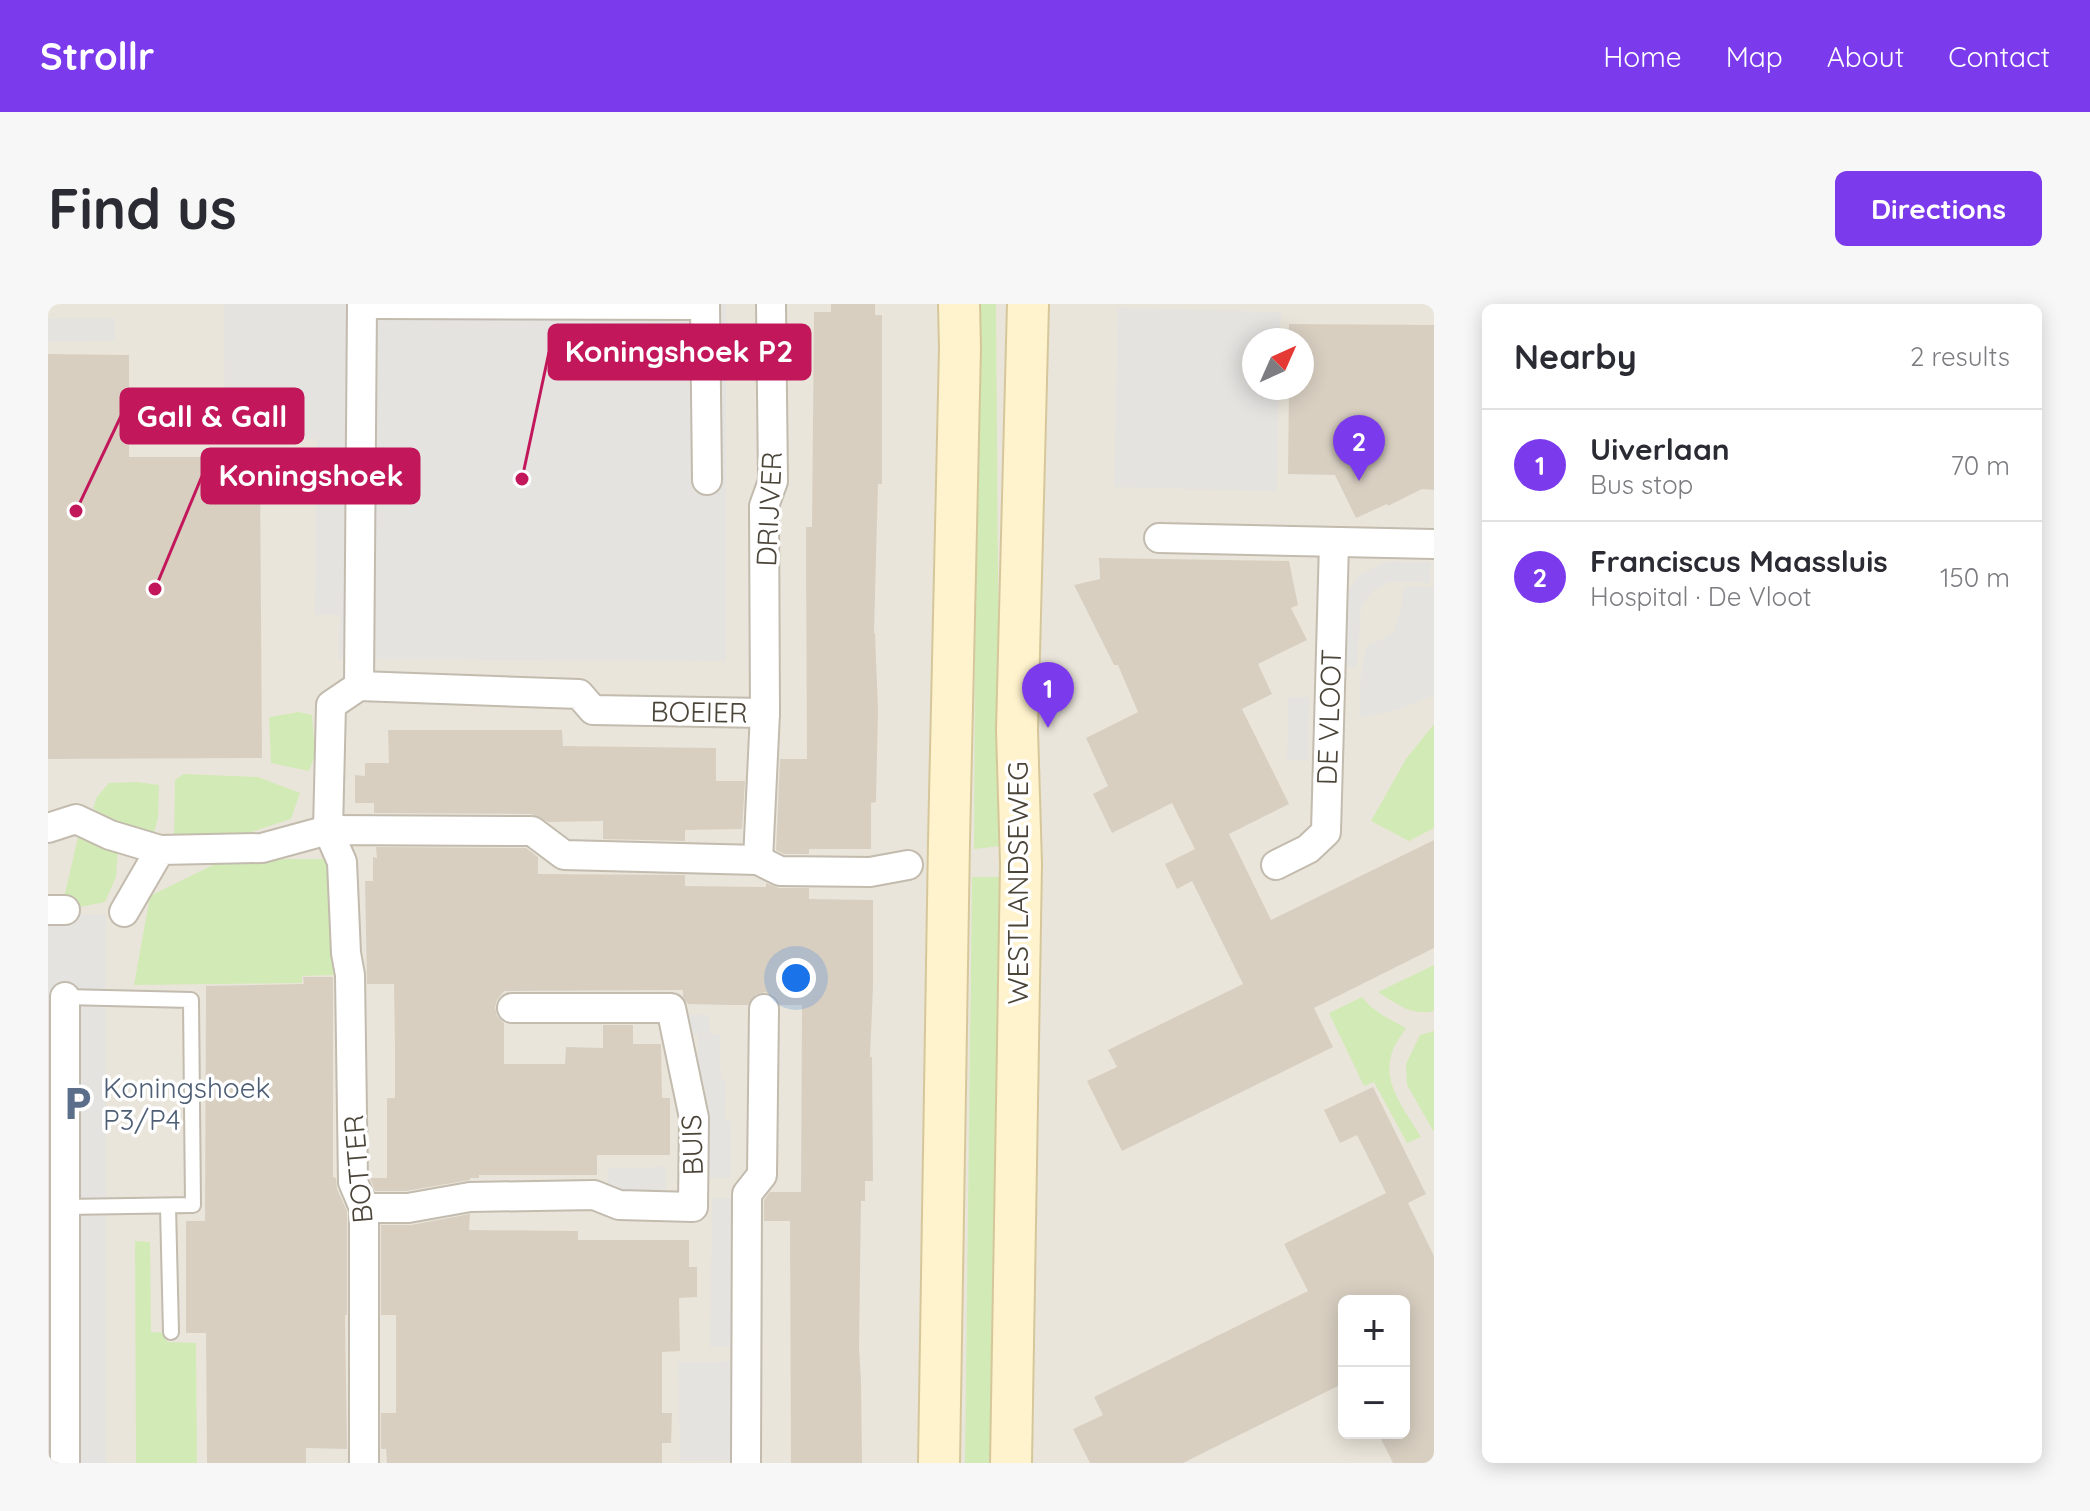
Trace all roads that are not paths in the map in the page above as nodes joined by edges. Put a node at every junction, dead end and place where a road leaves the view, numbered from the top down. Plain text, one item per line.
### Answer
1 (362, 304) edge
2 (376, 304) edge
3 (771, 304) edge
4 (959, 304) edge
5 (1028, 304) edge
6 (523, 305) edge
7 (705, 305) edge
8 (707, 480) dead end
9 (1159, 538) dead end
10 (1334, 543) junction
11 (1434, 544) edge
12 (359, 686) junction
13 (765, 713) junction
14 (48, 828) edge
15 (328, 830) junction
16 (160, 850) junction
17 (758, 860) junction
18 (908, 865) dead end
19 (1276, 865) dead end
20 (124, 912) dead end
21 (65, 997) joint
22 (512, 1008) dead end
23 (764, 1009) dead end
24 (65, 1207) junction
25 (168, 1207) junction
26 (364, 1208) junction
27 (171, 1332) dead end
28 (65, 1463) edge
29 (364, 1463) edge
30 (746, 1463) edge
31 (939, 1463) edge
32 (1011, 1463) edge

1 - 12 street
2 - 6 street
3 - 13 street, DRIJVER
4 - 31 main road
5 - 32 main road, WESTLANDSEWEG
6 - 7 street
7 - 8 street
9 - 10 street
10 - 11 street
10 - 19 street, DE VLOOT
12 - 13 street, BOEIER
12 - 15 street
13 - 17 street, BOEIER
14 - 16 street
15 - 16 street
15 - 17 street
15 - 26 street, BOTTER
16 - 20 street
17 - 18 street
21 - 24 street
21 - 25 lane
22 - 26 street, BUIS
23 - 30 street, BUIS
24 - 25 lane
24 - 28 street
25 - 27 lane
26 - 29 street, BOTTER

